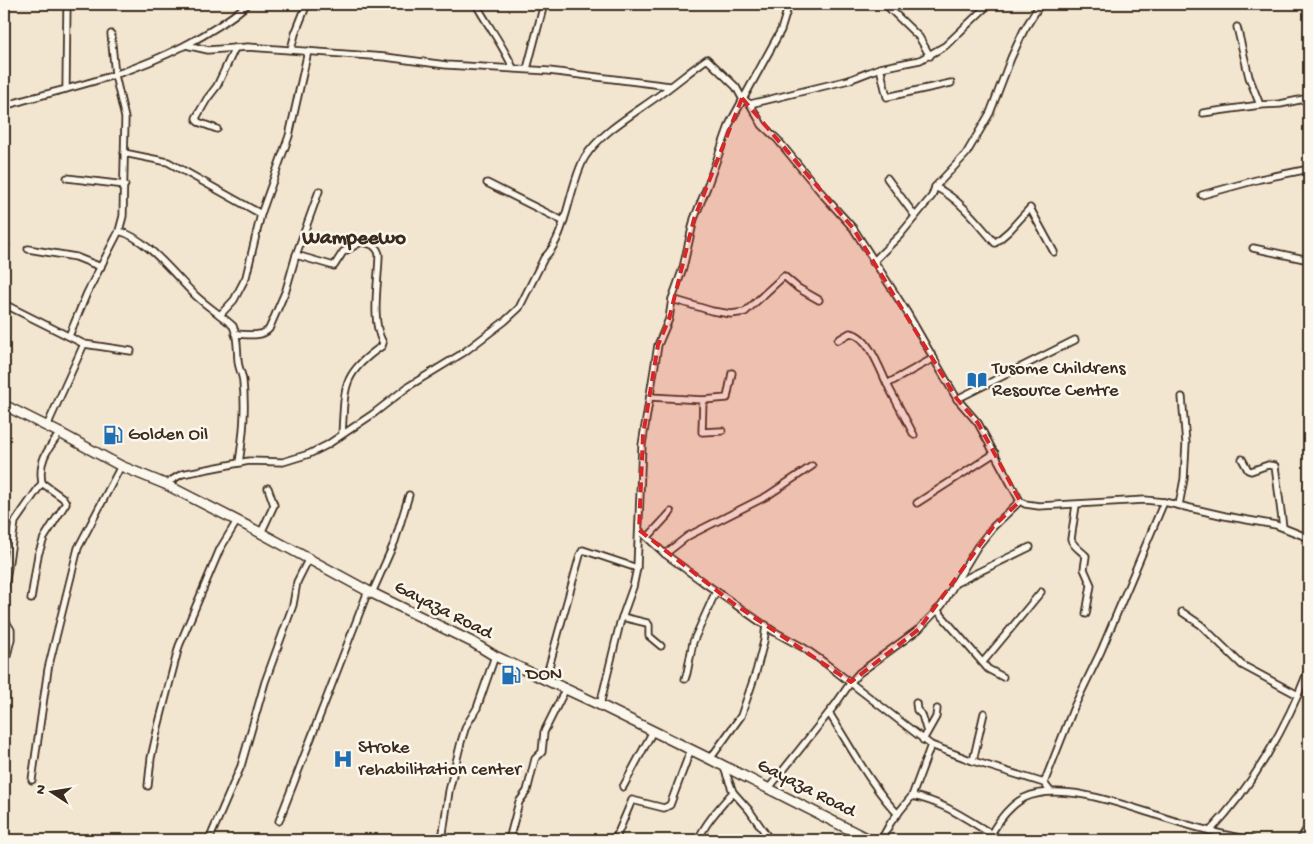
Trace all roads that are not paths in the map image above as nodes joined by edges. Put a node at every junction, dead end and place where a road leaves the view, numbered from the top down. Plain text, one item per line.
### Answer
1 (66, 4) edge
2 (246, 4) edge
3 (307, 4) edge
4 (476, 4) edge
5 (544, 4) edge
6 (789, 4) edge
7 (885, 4) edge
8 (989, 4) edge
9 (1042, 4) edge
10 (1237, 27) dead end
11 (111, 34) dead end
12 (186, 45) junction
13 (235, 48) junction
14 (290, 49) junction
15 (308, 51) junction
16 (930, 56) junction
17 (513, 68) junction
18 (880, 68) junction
19 (527, 69) junction
20 (115, 75) junction
21 (951, 83) dead end
22 (670, 86) junction
23 (66, 89) junction
24 (742, 98) junction
25 (1309, 98) edge
26 (750, 104) junction
27 (1260, 104) junction
28 (4, 106) edge
29 (1203, 113) dead end
30 (217, 129) dead end
31 (124, 153) junction
32 (1309, 169) edge
33 (67, 178) dead end
34 (887, 178) dead end
35 (487, 184) dead end
36 (125, 185) junction
37 (935, 187) junction
38 (319, 191) dead end
39 (1202, 195) dead end
40 (261, 214) junction
41 (914, 216) junction
42 (563, 221) junction
43 (119, 231) junction
44 (4, 239) edge
45 (1253, 248) dead end
46 (28, 249) dead end
47 (1054, 252) dead end
48 (296, 255) junction
49 (4, 258) edge
50 (1309, 260) edge
51 (874, 262) junction
52 (101, 267) junction
53 (672, 299) junction
54 (819, 300) dead end
55 (4, 304) edge
56 (220, 315) junction
57 (235, 334) junction
58 (70, 336) junction
59 (838, 340) dead end
60 (1075, 340) dead end
61 (84, 344) junction
62 (131, 351) dead end
63 (934, 358) junction
64 (732, 373) dead end
65 (887, 384) junction
66 (650, 397) junction
67 (1182, 397) dead end
68 (957, 399) junction
69 (704, 400) junction
70 (4, 405) edge
71 (47, 426) junction
72 (722, 431) dead end
73 (60, 432) junction
74 (342, 434) junction
75 (914, 435) dead end
76 (995, 453) junction
77 (1242, 459) dead end
78 (239, 463) junction
79 (121, 466) junction
80 (812, 466) dead end
81 (42, 483) junction
82 (165, 484) junction
83 (268, 488) dead end
84 (409, 495) dead end
85 (1020, 501) junction
86 (1164, 502) junction
87 (917, 503) dead end
88 (1076, 504) junction
89 (1179, 505) junction
90 (671, 512) dead end
91 (237, 521) junction
92 (1283, 527) junction
93 (639, 530) junction
94 (261, 532) junction
95 (648, 537) junction
96 (1309, 538) edge
97 (1030, 548) dead end
98 (665, 554) junction
99 (309, 557) junction
100 (637, 568) junction
101 (954, 584) junction
102 (716, 591) junction
103 (370, 592) junction
104 (1041, 592) dead end
105 (4, 593) edge
106 (31, 599) dead end
107 (4, 605) edge
108 (937, 610) junction
109 (1182, 612) dead end
110 (1086, 614) dead end
111 (622, 617) junction
112 (766, 625) junction
113 (661, 646) dead end
114 (495, 656) junction
115 (983, 662) junction
116 (4, 668) edge
117 (1309, 668) edge
118 (1003, 677) dead end
119 (685, 679) dead end
120 (546, 681) junction
121 (851, 682) junction
122 (565, 690) junction
123 (1298, 695) junction
124 (916, 703) dead end
125 (600, 705) junction
126 (937, 709) dead end
127 (828, 713) junction
128 (984, 713) dead end
129 (653, 731) junction
130 (927, 732) junction
131 (923, 740) junction
132 (930, 745) junction
133 (691, 749) junction
134 (710, 759) junction
135 (973, 761) junction
136 (723, 765) junction
137 (32, 780) dead end
138 (1044, 783) junction
139 (148, 786) dead end
140 (623, 787) dead end
141 (769, 788) junction
142 (1050, 791) junction
143 (733, 792) junction
144 (912, 796) junction
145 (898, 814) junction
146 (278, 820) dead end
147 (1309, 825) edge
148 (1210, 831) junction
149 (991, 834) junction
150 (210, 840) edge
151 (442, 840) edge
152 (510, 840) edge
153 (615, 840) edge
154 (698, 840) edge
155 (770, 840) edge
156 (870, 840) edge
157 (881, 840) edge
158 (1002, 840) edge
159 (1253, 840) edge
160 (1300, 840) edge

1 - 23 street
2 - 12 street
3 - 14 street
4 - 17 street
5 - 19 street
6 - 24 street
7 - 16 street
8 - 16 street
9 - 37 street
10 - 27 street
11 - 20 street
12 - 13 street
12 - 20 street
13 - 14 street
13 - 30 street
14 - 15 street
15 - 17 street
15 - 40 street
16 - 18 street
17 - 19 street
18 - 21 street
18 - 26 street
19 - 22 street
20 - 23 street
20 - 31 street
22 - 24 street
22 - 42 street
23 - 28 street
24 - 26 street
24 - 53 street
25 - 27 street
26 - 51 street
27 - 29 street
31 - 36 street
31 - 40 street
32 - 39 street
33 - 36 street
34 - 41 street
35 - 42 street
36 - 43 street
37 - 41 street
37 - 47 street
38 - 48 street
40 - 56 street
41 - 51 street
42 - 74 street
43 - 52 street
43 - 56 street
44 - 49 street
45 - 50 street
46 - 52 street
48 - 57 street
48 - 74 street
51 - 63 street
52 - 58 street
53 - 54 street
53 - 66 street
55 - 58 street
56 - 57 street
57 - 78 street
58 - 61 street
59 - 65 street
60 - 68 street
61 - 62 street
61 - 71 street
63 - 65 street
63 - 68 street
64 - 69 street
65 - 75 street
66 - 69 street
66 - 93 street
67 - 89 street
68 - 76 street
69 - 72 street
70 - 71 main road, Gayaza Road
71 - 73 main road, Gayaza Road
73 - 79 main road, Gayaza Road
73 - 81 street
74 - 78 street
76 - 85 street
76 - 87 street
77 - 92 street
78 - 82 street
79 - 82 main road, Gayaza Road
79 - 137 street
80 - 98 street
81 - 105 street
81 - 106 street
82 - 91 main road, Gayaza Road
83 - 94 street
84 - 103 street
85 - 88 street
85 - 101 street
86 - 88 street
86 - 89 street
86 - 138 street
88 - 110 street
89 - 92 street
90 - 95 street
91 - 94 main road, Gayaza Road
91 - 139 street
92 - 96 street
93 - 95 street
93 - 100 street
94 - 99 main road, Gayaza Road
95 - 98 street
97 - 101 street
98 - 102 street
99 - 103 main road, Gayaza Road
99 - 150 street
100 - 111 street
100 - 120 street
101 - 108 street
102 - 112 street
102 - 119 street
103 - 114 main road, Gayaza Road
103 - 146 street
104 - 115 street
107 - 116 street
108 - 115 street
108 - 121 street
109 - 123 street
111 - 113 street
111 - 125 street
112 - 121 street
112 - 134 street
114 - 120 main road, Gayaza Road
114 - 151 street
115 - 118 street
117 - 123 street
120 - 122 main road, Gayaza Road
121 - 127 street
121 - 131 street
122 - 125 main road, Gayaza Road
122 - 152 street
123 - 148 street
124 - 130 street
125 - 129 main road, Gayaza Road
126 - 130 street
127 - 141 street
127 - 145 street
128 - 135 street
129 - 133 main road, Gayaza Road
129 - 140 street
130 - 131 street
131 - 132 street
132 - 135 street
132 - 144 street
133 - 134 main road, Gayaza Road
133 - 153 street
134 - 136 main road, Gayaza Road
135 - 138 street
136 - 141 main road, Gayaza Road
136 - 143 street
138 - 142 street
141 - 156 main road, Gayaza Road
142 - 148 street
142 - 149 street
143 - 154 street
143 - 155 street
144 - 145 street
144 - 149 street
145 - 157 street
147 - 160 street
148 - 159 street
149 - 158 street

